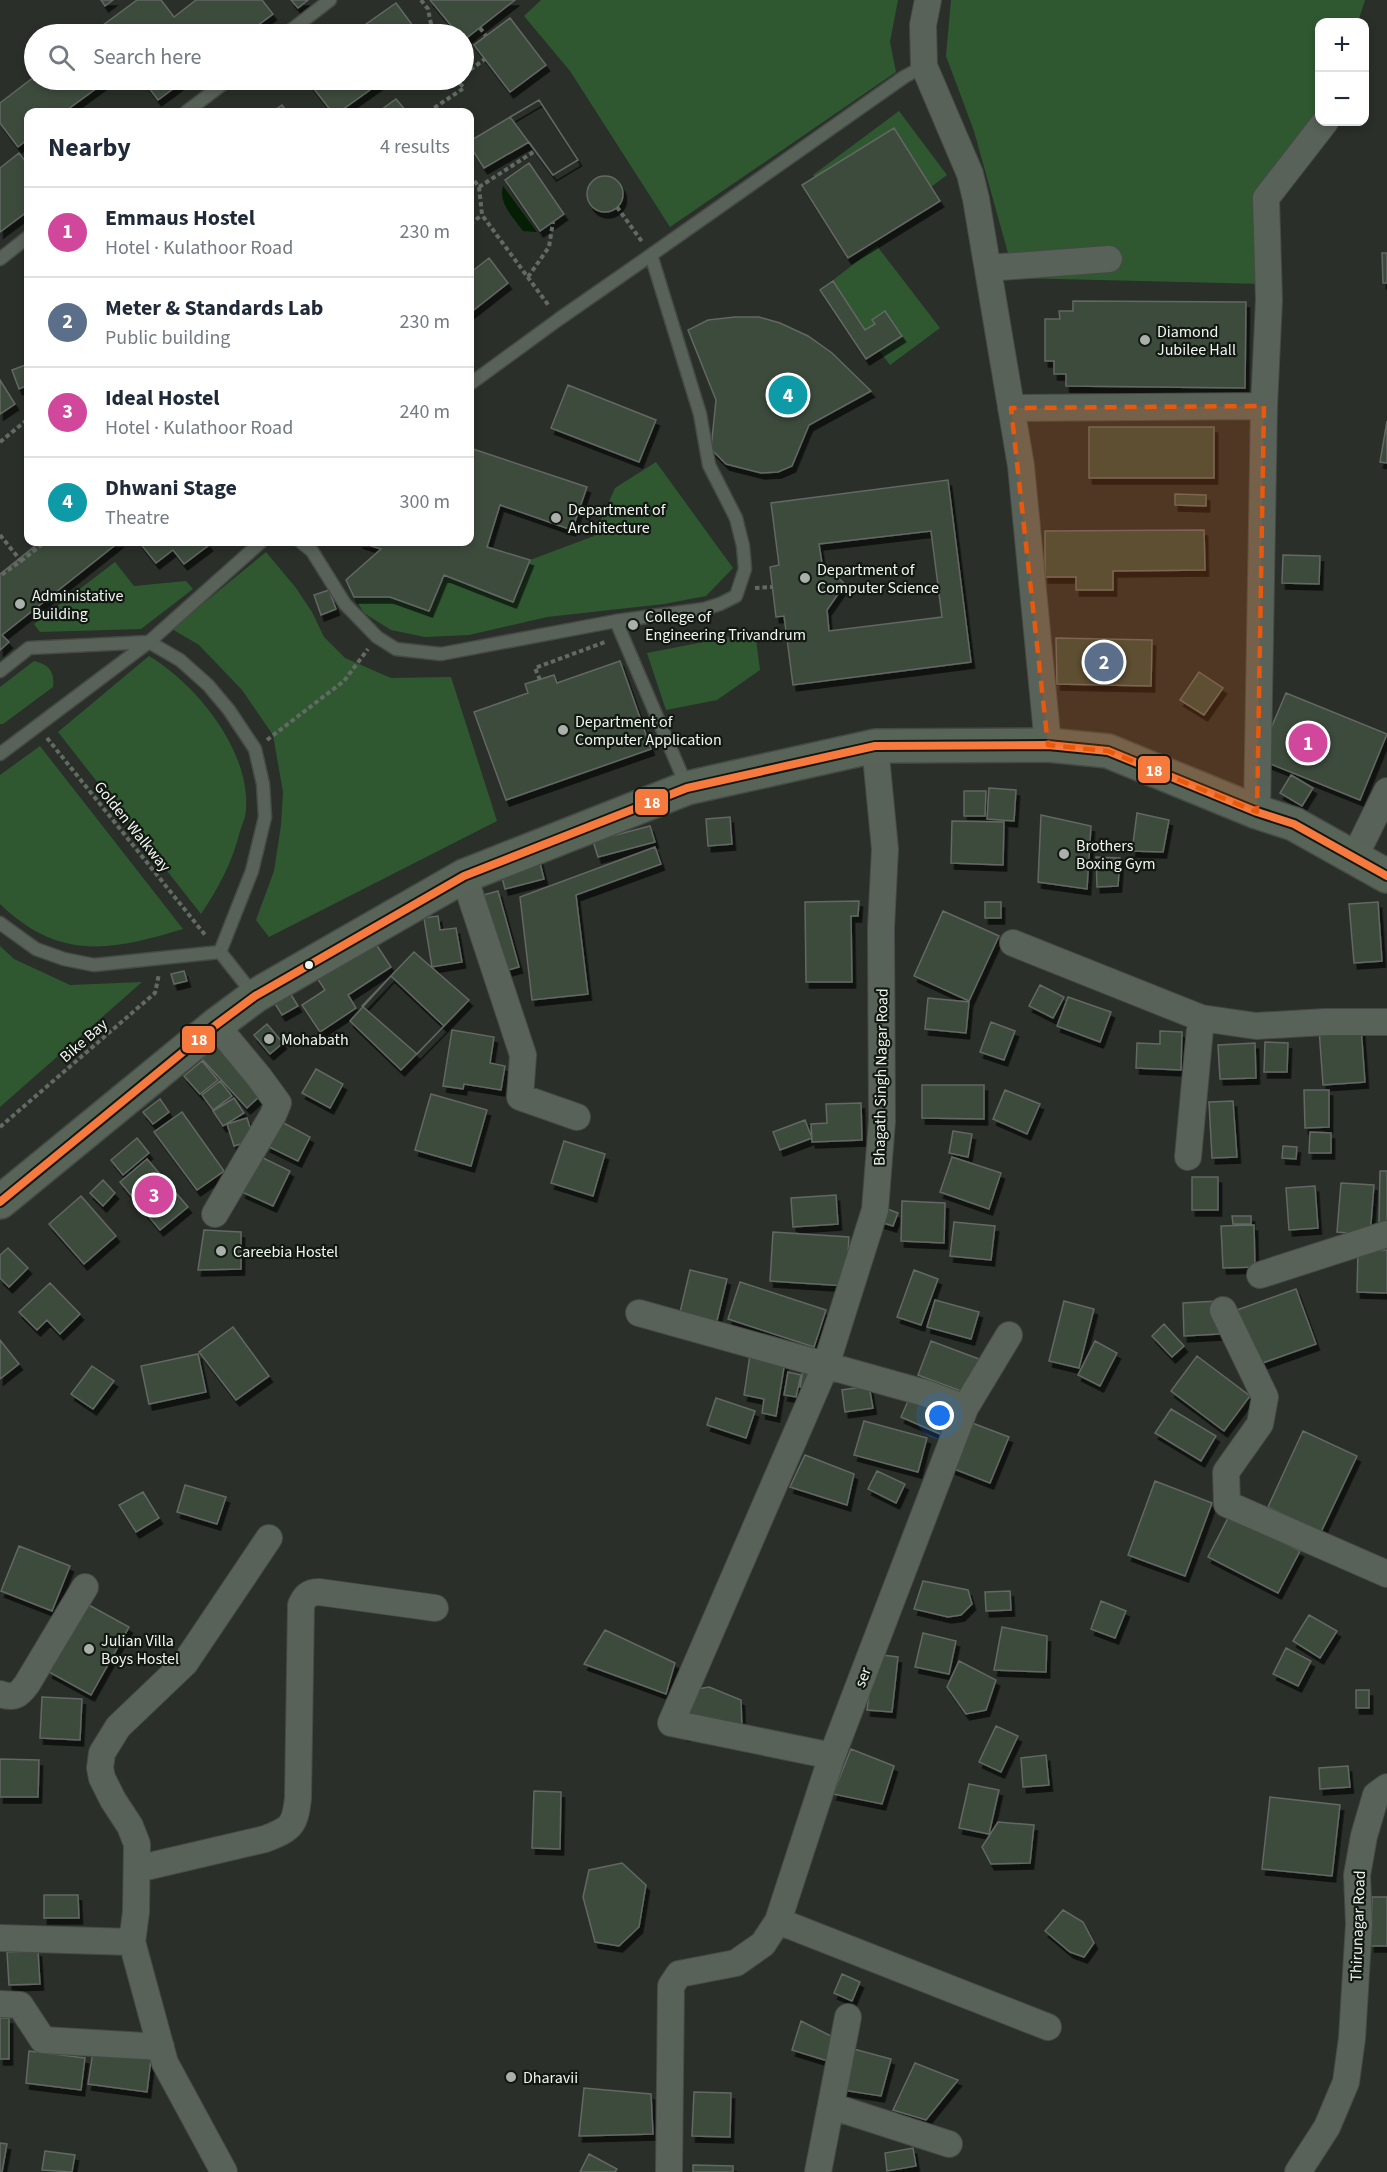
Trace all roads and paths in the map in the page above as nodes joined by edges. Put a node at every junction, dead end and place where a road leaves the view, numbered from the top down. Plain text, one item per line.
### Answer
1 (330, 0) edge
2 (420, 0) edge
3 (928, 0) edge
4 (299, 24) edge
5 (431, 24) edge
6 (480, 28) dead end
7 (486, 36) dead end
8 (485, 59) dead end
9 (924, 66) junction
10 (474, 67) edge
11 (215, 90) edge
12 (461, 90) edge
13 (191, 108) edge
14 (434, 108) edge
15 (1322, 126) edge
16 (535, 151) dead end
17 (474, 180) edge
18 (479, 187) junction
19 (617, 207) dead end
20 (482, 215) junction
21 (474, 221) edge
22 (553, 222) dead end
23 (24, 240) edge
24 (651, 255) junction
25 (0, 259) edge
26 (1109, 259) dead end
27 (988, 268) junction
28 (528, 277) junction
29 (559, 319) junction
30 (474, 381) edge
31 (1264, 406) junction
32 (1011, 408) junction
33 (24, 422) edge
34 (0, 442) edge
35 (0, 535) edge
36 (40, 546) edge
37 (256, 546) edge
38 (306, 546) edge
39 (21, 561) junction
40 (0, 576) edge
41 (616, 621) junction
42 (622, 636) junction
43 (377, 637) junction
44 (148, 642) junction
45 (0, 671) edge
46 (540, 680) dead end
47 (49, 741) dead end
48 (1048, 745) junction
49 (875, 746) junction
50 (255, 749) junction
51 (0, 754) edge
52 (687, 788) junction
53 (1387, 791) edge
54 (1257, 812) junction
55 (1354, 858) junction
56 (464, 876) junction
57 (1387, 876) edge
58 (0, 923) edge
59 (198, 926) dead end
60 (1013, 943) dead end
61 (220, 952) junction
62 (162, 959) junction
63 (255, 996) junction
64 (1201, 1018) junction
65 (1387, 1022) edge
66 (216, 1025) junction
67 (577, 1117) dead end
68 (0, 1127) edge
69 (1188, 1157) dead end
70 (0, 1202) edge
71 (215, 1214) dead end
72 (1387, 1234) edge
73 (1260, 1275) dead end
74 (1223, 1310) dead end
75 (639, 1313) dead end
76 (1009, 1335) dead end
77 (826, 1365) junction
78 (965, 1408) junction
79 (269, 1538) dead end
80 (1387, 1574) edge
81 (85, 1587) dead end
82 (435, 1608) dead end
83 (0, 1694) edge
84 (832, 1756) junction
85 (1387, 1787) edge
86 (137, 1869) junction
87 (778, 1921) junction
88 (0, 1938) edge
89 (132, 1942) junction
90 (0, 2004) edge
91 (848, 2017) dead end
92 (1048, 2027) dead end
93 (161, 2047) junction
94 (831, 2106) junction
95 (949, 2145) dead end
96 (224, 2172) edge
97 (669, 2172) edge
98 (818, 2172) edge
99 (1298, 2172) edge

1 - 4 lane
2 - 5 path
3 - 9 street
6 - 7 path
8 - 10 path
9 - 24 lane
9 - 27 street
11 - 13 lane
12 - 14 path
15 - 31 street
16 - 18 path
17 - 18 path
18 - 20 path
19 - 24 path
20 - 21 path
20 - 28 path
22 - 28 path
23 - 25 lane
24 - 29 lane
24 - 41 lane
26 - 27 street
27 - 32 street
28 - 29 path
29 - 30 lane
31 - 32 street
31 - 54 street
32 - 48 street
33 - 34 path
35 - 39 path
36 - 39 path
37 - 44 lane
38 - 43 lane
39 - 40 path
41 - 42 lane
41 - 43 lane
42 - 46 path
42 - 52 lane
43 - 50 path
44 - 45 lane
44 - 50 lane
44 - 51 lane
47 - 59 path, Golden Walkway
48 - 49 main road
48 - 54 main road
49 - 52 main road
49 - 77 street, Bhagath Singh Nagar Road
50 - 61 lane
52 - 56 main road
53 - 55 street
54 - 55 main road
55 - 57 main road
56 - 63 main road
56 - 67 street
58 - 62 lane
60 - 64 street
61 - 62 lane
61 - 63 lane
62 - 68 path, Bike Bay
63 - 66 main road
64 - 65 street
64 - 69 street
66 - 70 main road
66 - 71 street
72 - 73 street
74 - 80 street
75 - 77 street
76 - 78 street, ser
77 - 78 street
77 - 84 street, Bhagath Singh Nagar Road
78 - 84 street, ser
79 - 86 street
81 - 83 street
82 - 86 street
84 - 87 street, ser
85 - 99 street, Thirunagar Road
86 - 89 street
87 - 92 street
87 - 97 street, ser
88 - 89 street
89 - 93 street
90 - 93 street
91 - 94 street
93 - 96 street
94 - 95 street
94 - 98 street

